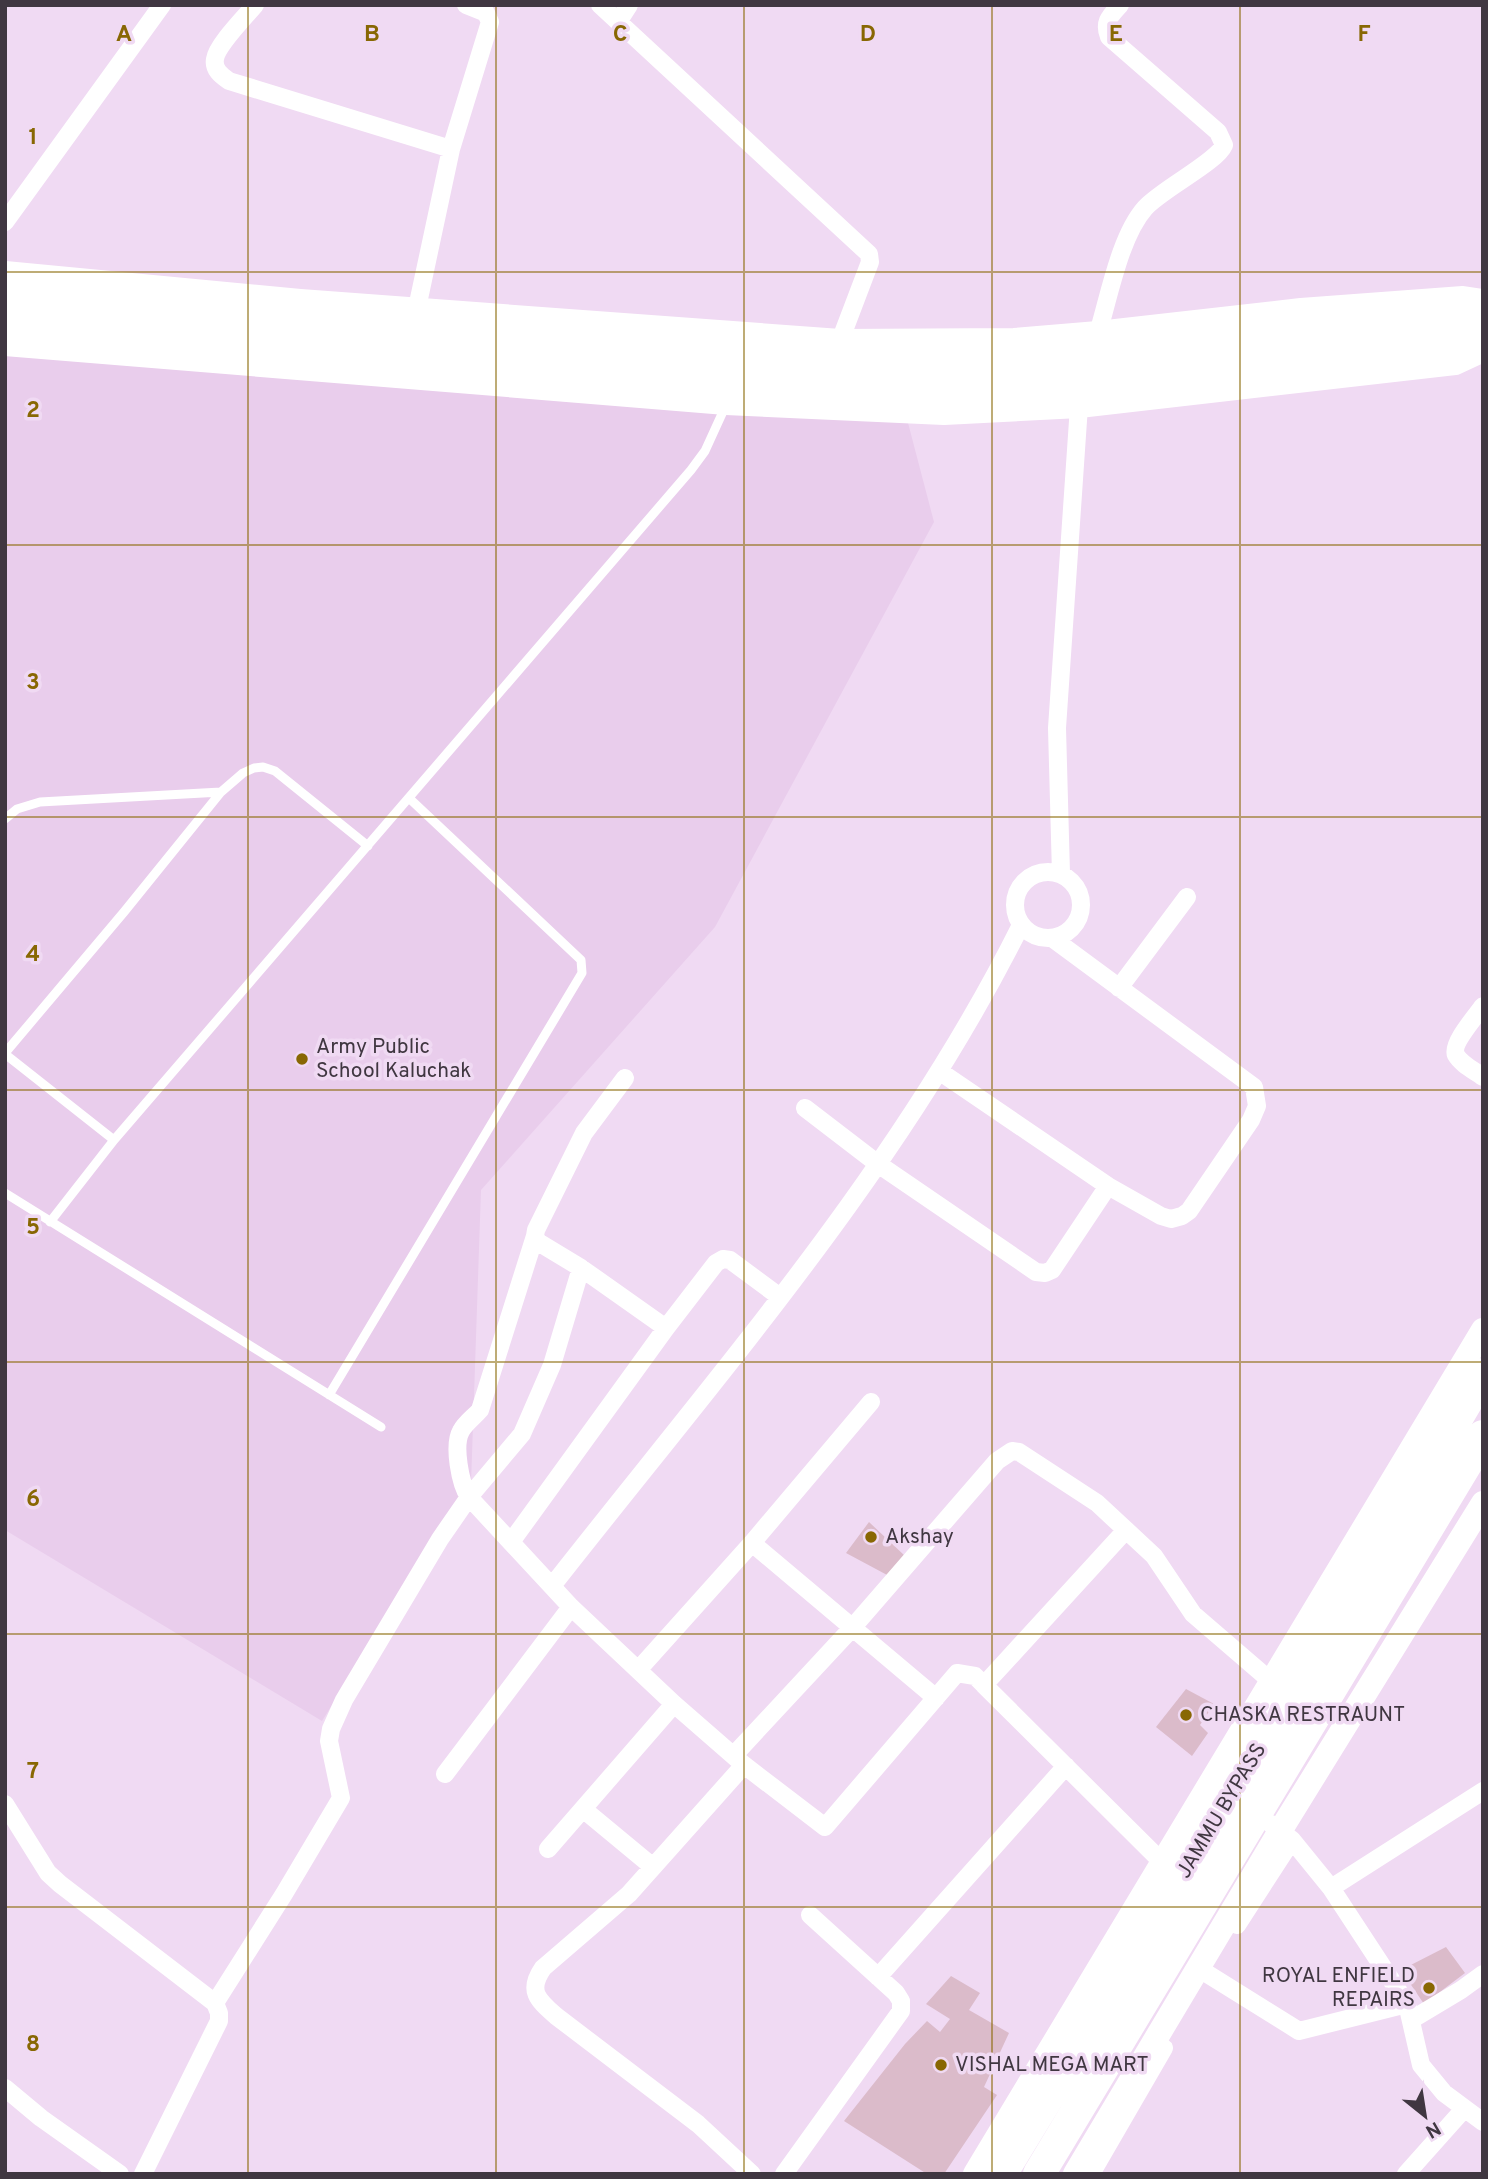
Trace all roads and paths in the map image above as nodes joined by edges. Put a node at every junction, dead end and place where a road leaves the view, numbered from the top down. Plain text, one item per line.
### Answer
1 (162, 5) edge
2 (255, 5) edge
3 (466, 5) edge
4 (600, 5) edge
5 (629, 5) edge
6 (1120, 5) edge
7 (618, 22) junction
8 (451, 149) junction
9 (5, 222) edge
10 (5, 273) edge
11 (5, 296) edge
12 (1478, 302) edge
13 (417, 308) junction
14 (5, 324) edge
15 (1098, 333) junction
16 (840, 341) junction
17 (1483, 341) edge
18 (5, 344) edge
19 (1483, 350) edge
20 (1455, 363) junction
21 (1483, 364) edge
22 (726, 403) junction
23 (1079, 406) junction
24 (221, 792) junction
25 (410, 799) junction
26 (5, 819) edge
27 (369, 846) junction
28 (1061, 874) junction
29 (1186, 897) dead end
30 (1021, 925) junction
31 (1052, 938) junction
32 (1119, 988) junction
33 (1483, 1006) edge
34 (5, 1054) edge
35 (939, 1071) junction
36 (625, 1077) dead end
37 (1483, 1077) edge
38 (805, 1108) dead end
39 (114, 1140) junction
40 (878, 1164) junction
41 (1108, 1186) junction
42 (5, 1194) edge
43 (50, 1222) junction
44 (535, 1236) junction
45 (581, 1268) junction
46 (780, 1297) junction
47 (666, 1328) junction
48 (1483, 1330) edge
49 (1483, 1374) edge
50 (329, 1395) junction
51 (872, 1402) dead end
52 (381, 1427) dead end
53 (1483, 1436) edge
54 (469, 1497) junction
55 (1483, 1503) edge
56 (1126, 1530) junction
57 (512, 1542) junction
58 (752, 1543) junction
59 (552, 1586) junction
60 (571, 1607) junction
61 (853, 1627) junction
62 (639, 1669) junction
63 (1272, 1682) junction
64 (984, 1685) junction
65 (936, 1698) junction
66 (674, 1703) junction
67 (739, 1760) junction
68 (1066, 1766) junction
69 (445, 1774) dead end
70 (1483, 1791) edge
71 (5, 1804) edge
72 (583, 1809) junction
73 (1276, 1828) junction
74 (548, 1849) dead end
75 (1162, 1862) junction
76 (653, 1867) junction
77 (1331, 1888) junction
78 (810, 1915) dead end
79 (1206, 1973) junction
80 (1483, 1974) edge
81 (878, 1978) junction
82 (215, 2003) junction
83 (1409, 2012) junction
84 (5, 2088) edge
85 (1464, 2109) junction
86 (1483, 2122) edge
87 (1104, 2138) junction
88 (120, 2174) edge
89 (143, 2174) edge
90 (752, 2174) edge
91 (784, 2174) edge
92 (975, 2174) edge
93 (1001, 2174) edge
94 (1040, 2174) edge
95 (1075, 2174) edge
96 (1091, 2174) edge
97 (1406, 2174) edge

1 - 9 street
2 - 8 street
3 - 8 street
4 - 7 street
5 - 7 street
6 - 15 street
7 - 16 street
8 - 13 street
10 - 13 street
11 - 12 highway
12 - 15 street
13 - 16 street
14 - 17 highway
15 - 16 street
18 - 22 street
19 - 20 street
20 - 21 street
20 - 23 street
22 - 23 street
22 - 25 lane
23 - 28 street
24 - 26 lane
24 - 27 lane
24 - 34 lane
25 - 27 lane
25 - 50 lane
27 - 39 lane
28 - 30 street
28 - 31 street
29 - 32 street
30 - 31 street
30 - 35 street
31 - 32 street
32 - 41 street
33 - 37 street
34 - 39 lane
35 - 40 street
35 - 41 street
36 - 44 street
38 - 40 street
39 - 43 lane
40 - 41 street
40 - 46 street
42 - 43 lane
43 - 50 lane
44 - 45 street
44 - 54 street
45 - 47 street
45 - 54 street
46 - 47 street
46 - 59 street
47 - 57 street
48 - 63 street
49 - 93 highway, JAMMU BYPASS
50 - 52 lane
51 - 58 street
53 - 73 highway, JAMMU BYPASS
54 - 57 street
54 - 82 street
55 - 73 street
56 - 61 street
56 - 63 street
56 - 64 street
57 - 59 street
58 - 61 street
58 - 62 street
59 - 60 street
60 - 62 street
60 - 69 street
61 - 65 street
61 - 67 street
62 - 66 street
63 - 75 street
64 - 65 street
64 - 68 street
65 - 67 street
66 - 67 street
66 - 72 street
67 - 76 street
68 - 75 street
68 - 81 street
70 - 77 street
71 - 82 street
72 - 74 street
72 - 76 street
73 - 77 street
73 - 79 street
73 - 87 street
73 - 94 highway, JAMMU BYPASS
75 - 92 street
76 - 90 street
77 - 83 street
78 - 81 street
79 - 83 street
79 - 87 street
80 - 83 street
81 - 91 street
82 - 89 street
83 - 85 street
84 - 88 street
85 - 86 street
85 - 97 street
87 - 95 street
87 - 96 street

